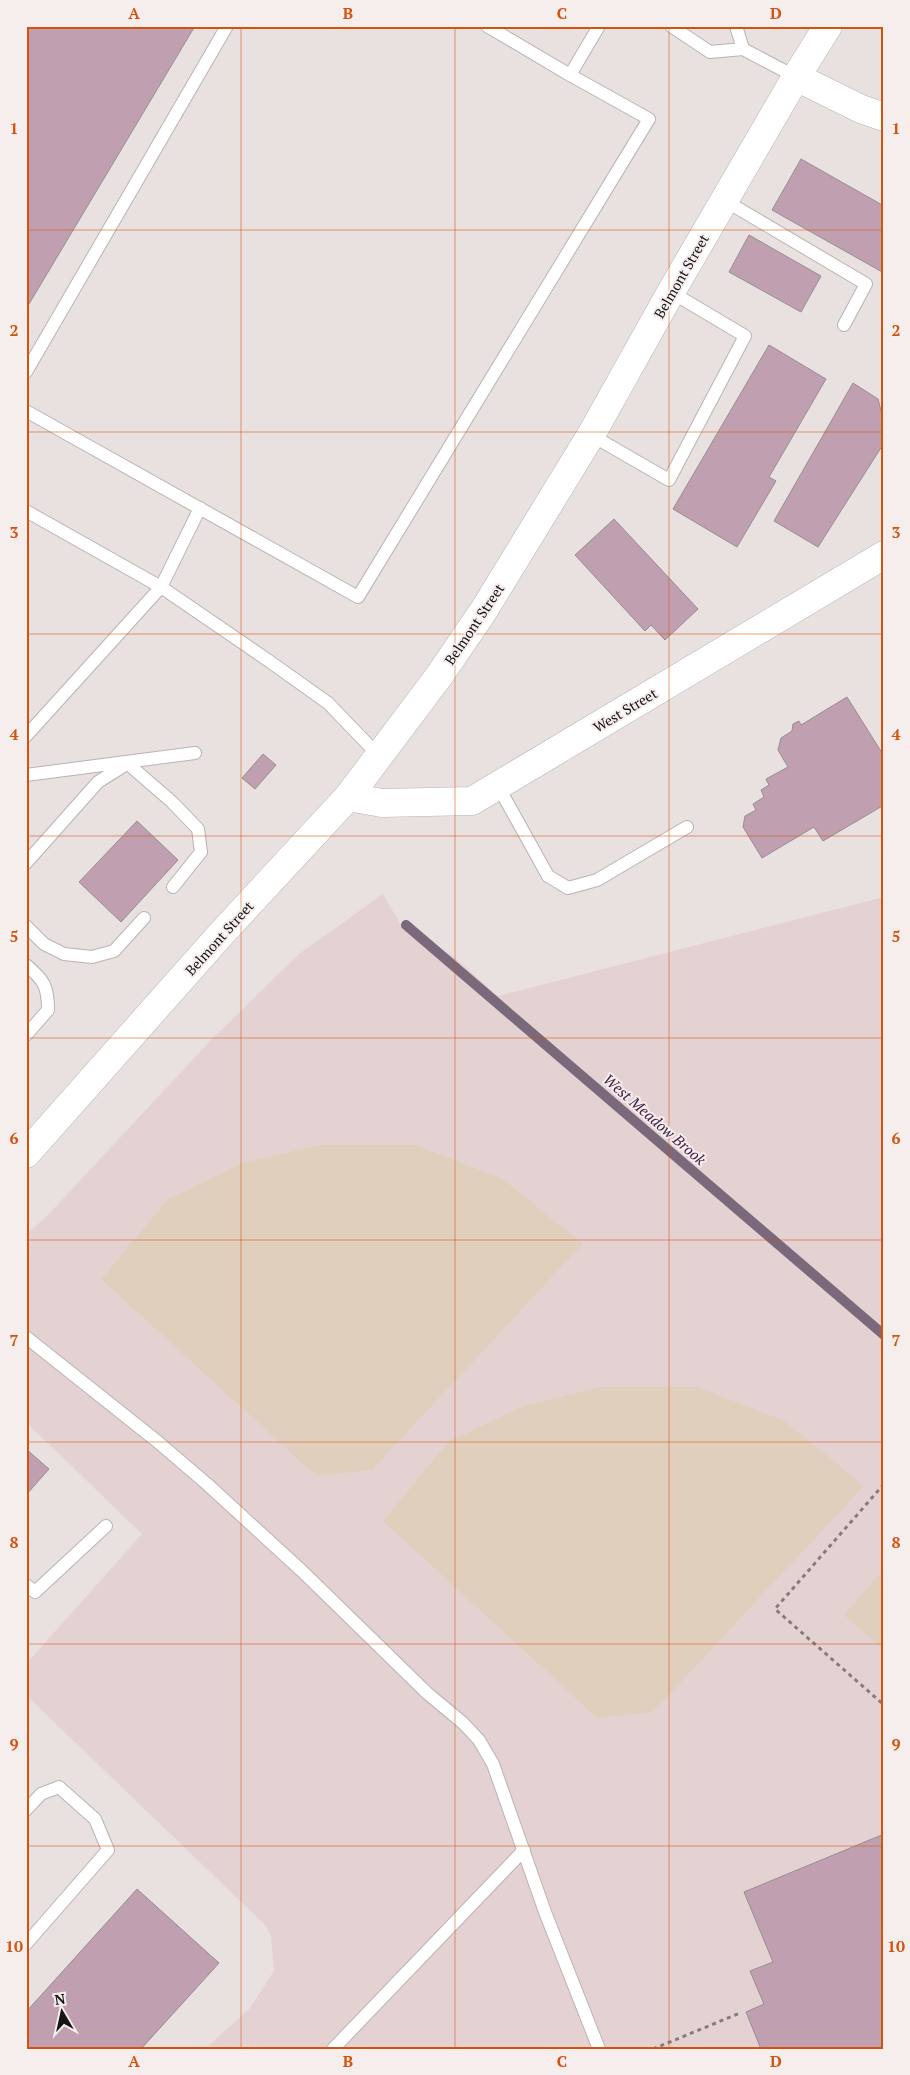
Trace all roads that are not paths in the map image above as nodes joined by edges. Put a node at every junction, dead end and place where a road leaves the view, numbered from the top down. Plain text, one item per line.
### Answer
1 (227, 26) edge
2 (487, 26) edge
3 (599, 26) edge
4 (670, 26) edge
5 (736, 26) edge
6 (828, 26) edge
7 (743, 49) junction
8 (570, 75) junction
9 (796, 77) junction
10 (884, 117) edge
11 (724, 200) junction
12 (671, 292) junction
13 (844, 325) dead end
14 (26, 372) edge
15 (26, 411) edge
16 (591, 435) junction
17 (200, 508) junction
18 (26, 511) edge
19 (884, 555) edge
20 (161, 587) junction
21 (26, 736) edge
22 (195, 753) dead end
23 (380, 757) junction
24 (127, 763) junction
25 (26, 775) edge
26 (498, 786) junction
27 (348, 797) junction
28 (687, 827) dead end
29 (26, 863) edge
30 (173, 887) dead end
31 (144, 918) dead end
32 (26, 926) edge
33 (26, 965) edge
34 (26, 1035) edge
35 (26, 1154) edge
36 (26, 1337) edge
37 (106, 1526) dead end
38 (26, 1584) edge
39 (26, 1810) edge
40 (524, 1850) junction
41 (26, 1944) edge
42 (333, 2049) edge
43 (599, 2049) edge

1 - 14 lane
2 - 8 lane
3 - 8 lane
4 - 7 lane
5 - 7 lane
6 - 9 main road, Belmont Street
7 - 9 lane
8 - 17 lane
9 - 10 main road
9 - 11 main road, Belmont Street
11 - 12 main road, Belmont Street
11 - 13 lane
12 - 16 main road, Belmont Street
12 - 16 lane
15 - 17 lane
16 - 23 main road, Belmont Street
17 - 20 lane
18 - 20 lane
19 - 26 main road, West Street
20 - 21 lane
20 - 23 lane
22 - 24 lane
23 - 27 main road, Belmont Street
24 - 25 lane
24 - 29 lane
24 - 30 lane
26 - 27 main road, West Street
26 - 28 lane
27 - 35 main road, Belmont Street
31 - 32 lane
33 - 34 lane
36 - 40 lane
37 - 38 lane
39 - 41 lane
40 - 42 lane
40 - 43 lane

